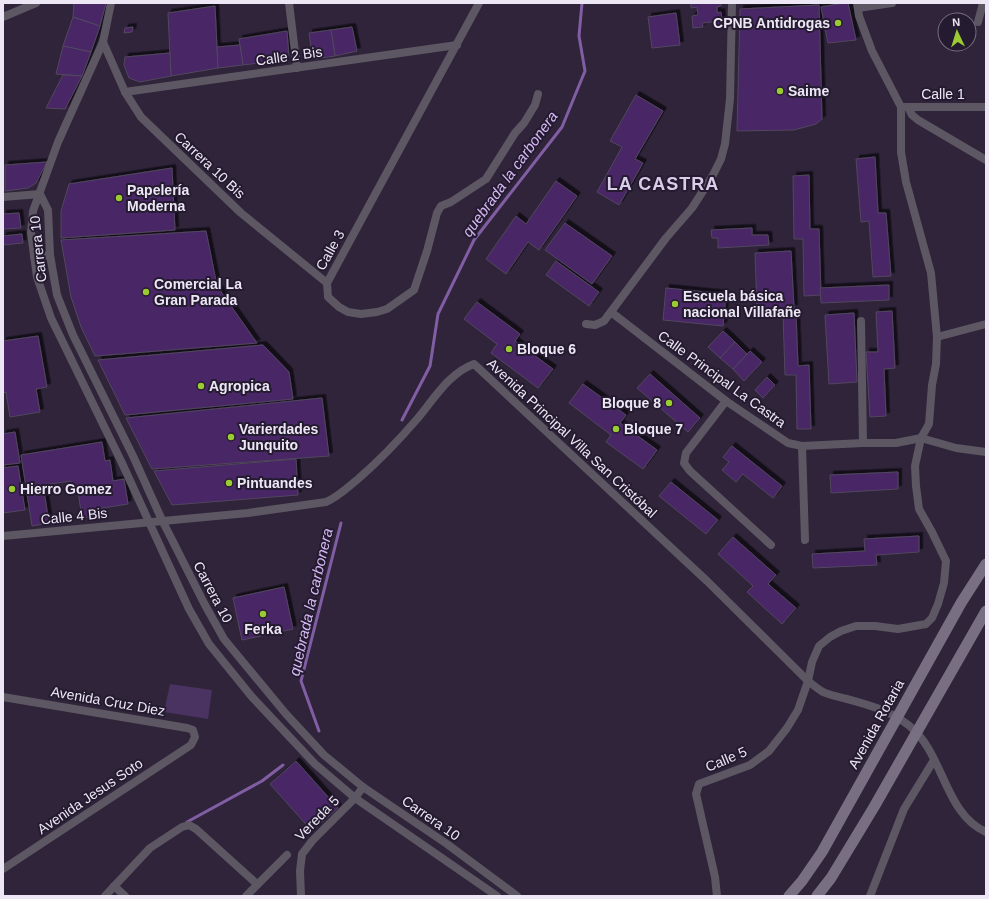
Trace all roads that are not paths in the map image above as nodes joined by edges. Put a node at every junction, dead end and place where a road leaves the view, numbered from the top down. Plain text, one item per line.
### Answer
1 (36, 3) edge
2 (111, 3) edge
3 (288, 3) edge
4 (479, 3) edge
5 (732, 3) edge
6 (892, 3) edge
7 (983, 3) edge
8 (858, 6) edge
9 (3, 17) edge
10 (978, 22) dead end
11 (103, 42) junction
12 (458, 44) junction
13 (297, 68) junction
14 (124, 92) junction
15 (538, 94) dead end
16 (904, 107) junction
17 (986, 107) edge
18 (986, 160) edge
19 (40, 194) junction
20 (3, 197) edge
21 (50, 255) junction
22 (34, 257) junction
23 (327, 283) junction
24 (611, 312) junction
25 (861, 321) dead end
26 (586, 324) dead end
27 (986, 324) edge
28 (74, 335) junction
29 (937, 337) junction
30 (61, 339) junction
31 (726, 401) junction
32 (921, 438) junction
33 (863, 443) junction
34 (802, 446) junction
35 (986, 452) edge
36 (162, 520) junction
37 (148, 522) junction
38 (3, 536) edge
39 (805, 540) dead end
40 (771, 545) dead end
41 (986, 564) edge
42 (986, 613) edge
43 (808, 681) junction
44 (3, 697) edge
45 (898, 717) junction
46 (917, 732) junction
47 (191, 745) joint
48 (934, 760) junction
49 (363, 787) junction
50 (355, 798) junction
51 (986, 832) edge
52 (287, 855) dead end
53 (3, 870) edge
54 (257, 884) junction
55 (114, 886) junction
56 (105, 896) edge
57 (125, 896) edge
58 (246, 896) edge
59 (301, 896) edge
60 (497, 896) edge
61 (518, 896) edge
62 (717, 896) edge
63 (789, 896) edge
64 (817, 896) edge
65 (870, 896) edge

1 - 9 street
2 - 11 street, Carrera 10
3 - 13 street
4 - 12 street, Calle 3
5 - 24 street
6 - 8 street
7 - 10 street
8 - 16 street
11 - 14 street, Carrera 10 Bis
11 - 19 street, Carrera 10
12 - 13 street, Calle 2 Bis
12 - 23 street, Calle 3
13 - 14 street, Calle 2 Bis
14 - 23 street, Carrera 10 Bis
15 - 23 street, Calle 3
16 - 17 street, Calle 1
16 - 18 street
16 - 29 street
19 - 20 street
19 - 21 street, Carrera 10
19 - 22 street, Carrera 10
21 - 22 street
21 - 28 street, Carrera 10
22 - 30 street, Carrera 10
24 - 26 street
24 - 31 street, Calle Principal La Castra
25 - 33 street
27 - 29 street
28 - 30 street
28 - 36 street, Carrera 10
29 - 32 street
30 - 37 street, Carrera 10
31 - 34 street, Calle Principal La Castra
31 - 40 street
32 - 33 street, Calle Principal La Castra
32 - 35 street
32 - 43 street
33 - 34 street, Calle Principal La Castra
34 - 39 street
36 - 37 street, Avenida Principal Villa San Cristóbal
36 - 43 street, Avenida Principal Villa San Cristóbal
36 - 49 street, Carrera 10
37 - 38 street, Calle 4 Bis
37 - 50 street, Carrera 10
41 - 45 main road, Avenida Rotaria
42 - 46 main road
43 - 45 street
43 - 62 street, Calle 5
44 - 47 street, Avenida Cruz Diez
45 - 46 street
45 - 63 main road, Avenida Rotaria
46 - 48 street
46 - 64 main road
47 - 53 street, Avenida Jesus Soto
48 - 51 street
48 - 65 street
49 - 50 street, Vereda 5
49 - 61 street, Carrera 10
50 - 59 street, Vereda 5
50 - 60 street, Carrera 10
52 - 54 street
54 - 55 street
54 - 58 street
55 - 56 street
55 - 57 street

